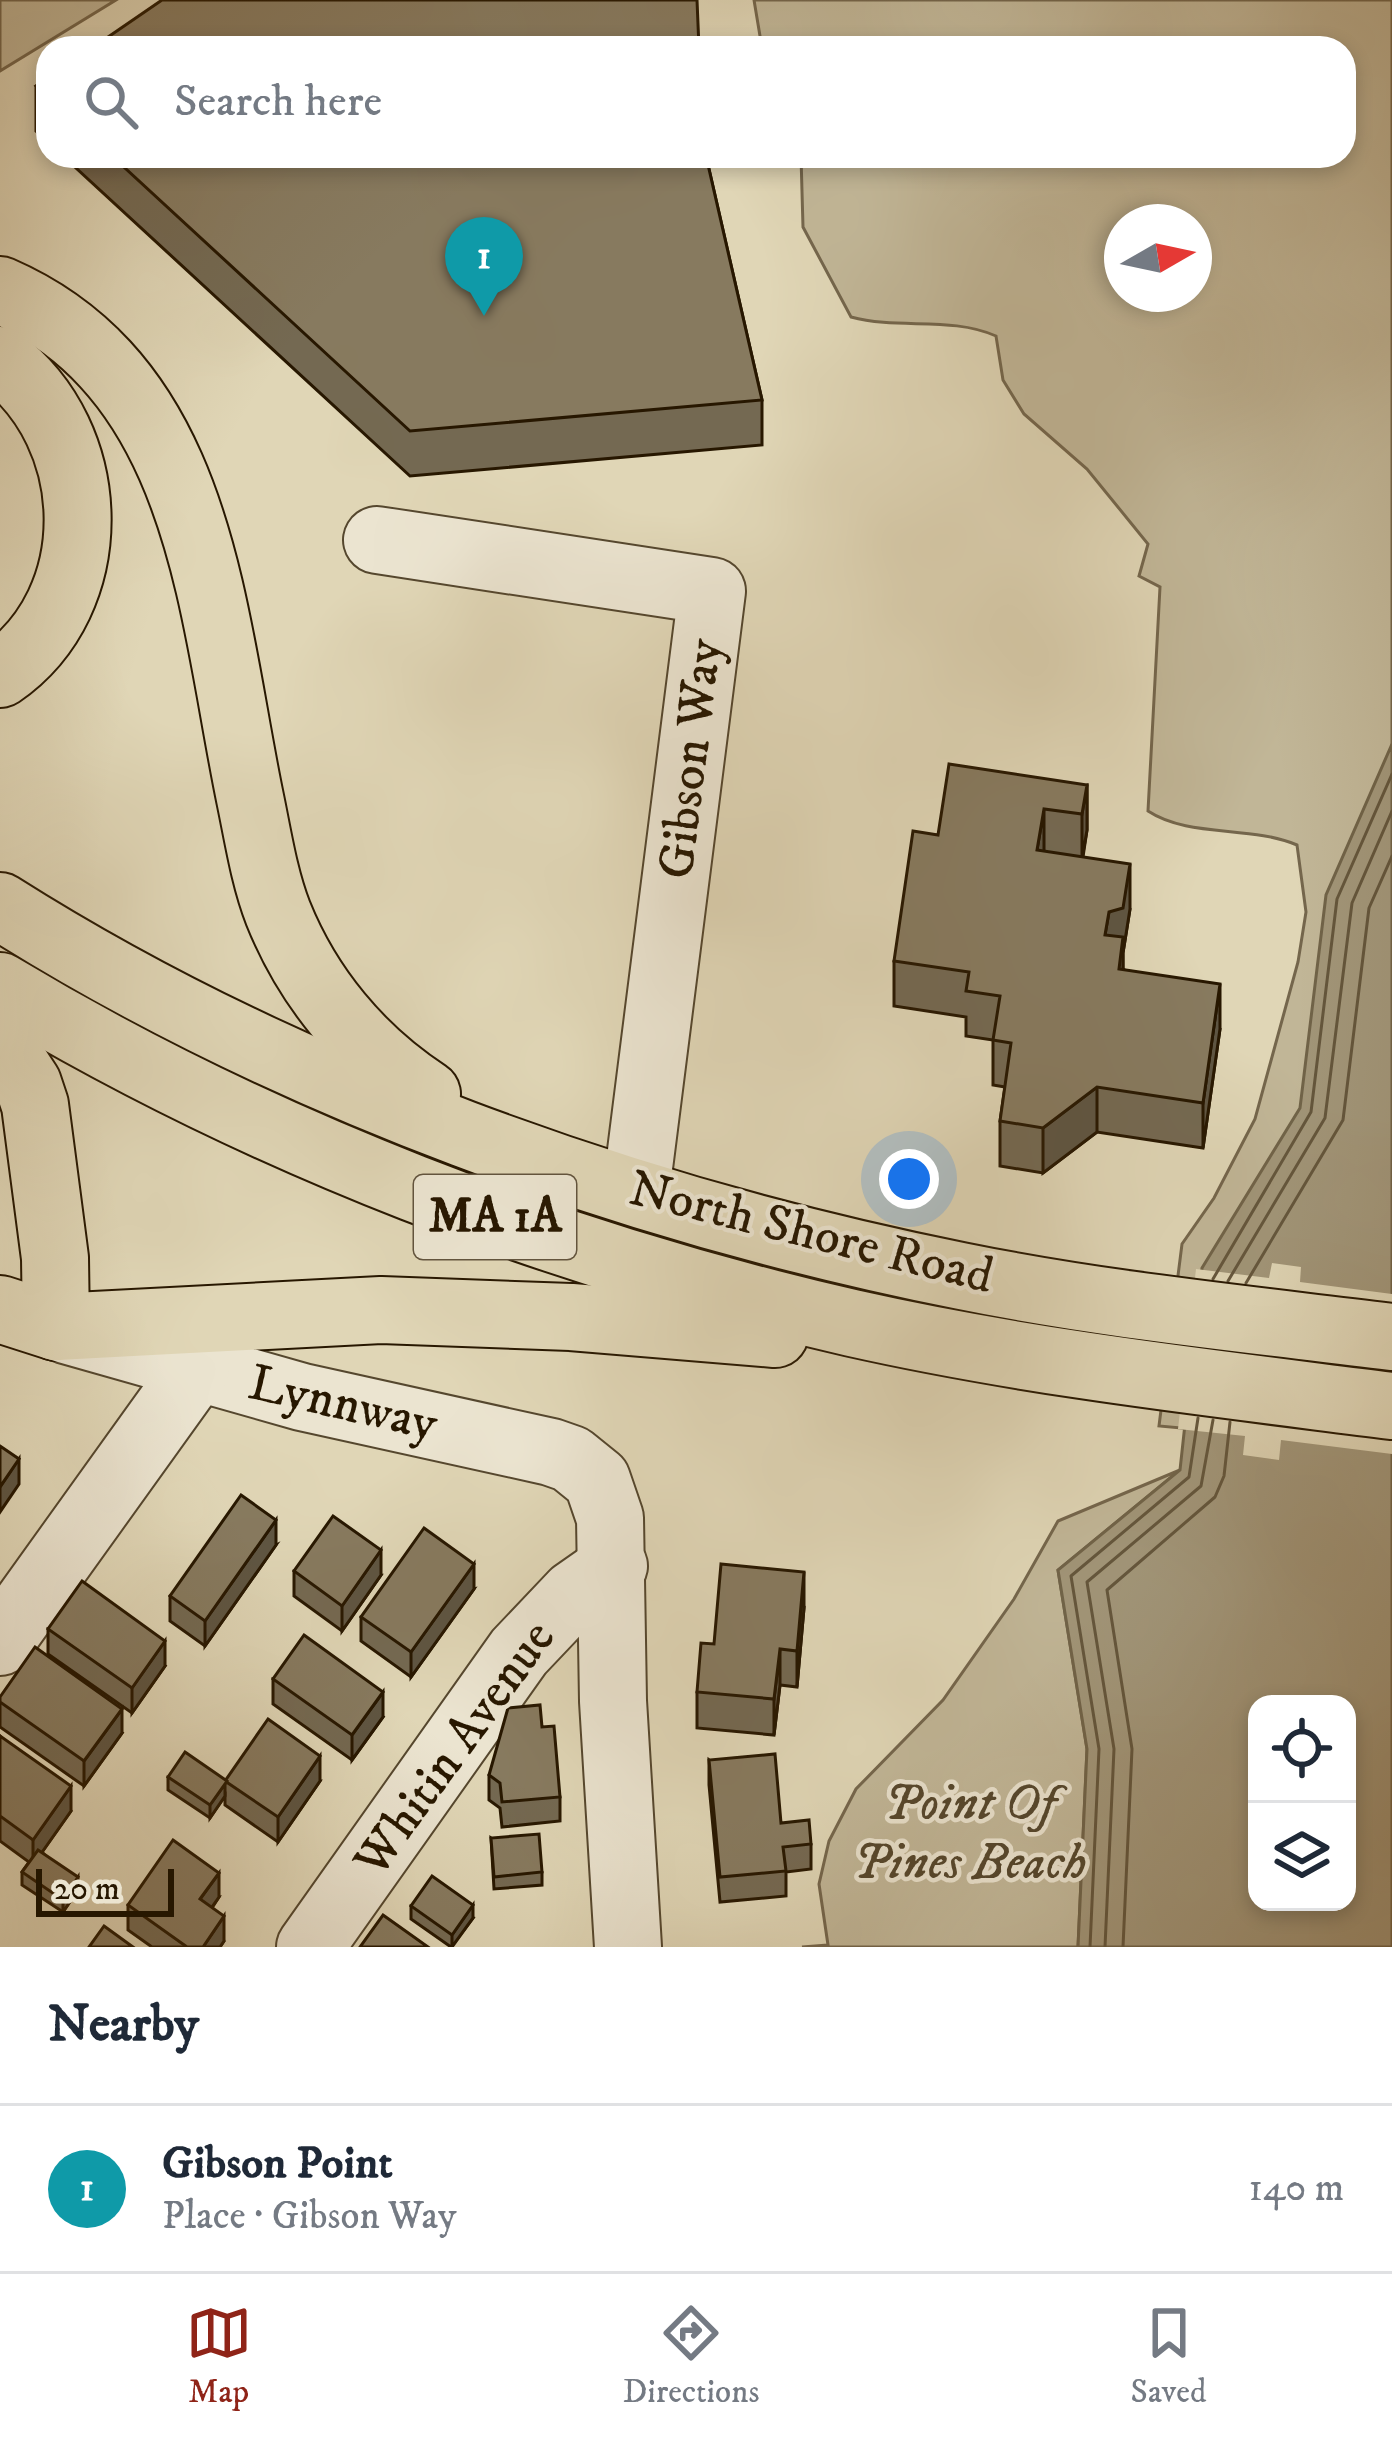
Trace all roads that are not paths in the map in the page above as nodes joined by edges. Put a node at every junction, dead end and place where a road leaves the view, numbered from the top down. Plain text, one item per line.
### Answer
1 (0, 290) edge
2 (0, 360) edge
3 (377, 540) dead end
4 (0, 674) edge
5 (0, 906) edge
6 (0, 986) edge
7 (0, 1041) edge
8 (39, 1126) junction
9 (556, 1165) junction
10 (636, 1191) junction
11 (0, 1223) edge
12 (28, 1318) edge
13 (1392, 1337) edge
14 (1023, 1355) junction
15 (196, 1369) junction
16 (1392, 1406) edge
17 (614, 1566) junction
18 (0, 1642) edge
19 (310, 1947) edge
20 (628, 1947) edge

1 - 9 highway
2 - 4 highway
3 - 10 street, Gibson Way
5 - 9 highway, North Shore Road / MA 1A
6 - 14 highway, North Shore Road / MA 1A
7 - 8 highway
8 - 11 highway
8 - 12 highway
9 - 10 highway, North Shore Road / MA 1A
10 - 13 highway, North Shore Road / MA 1A
12 - 14 highway
12 - 15 street, Lynnway
14 - 16 highway, North Shore Road / MA 1A
15 - 17 street, Lynnway
15 - 18 street
17 - 19 street, Whitin Avenue
17 - 20 street, Lynnway

